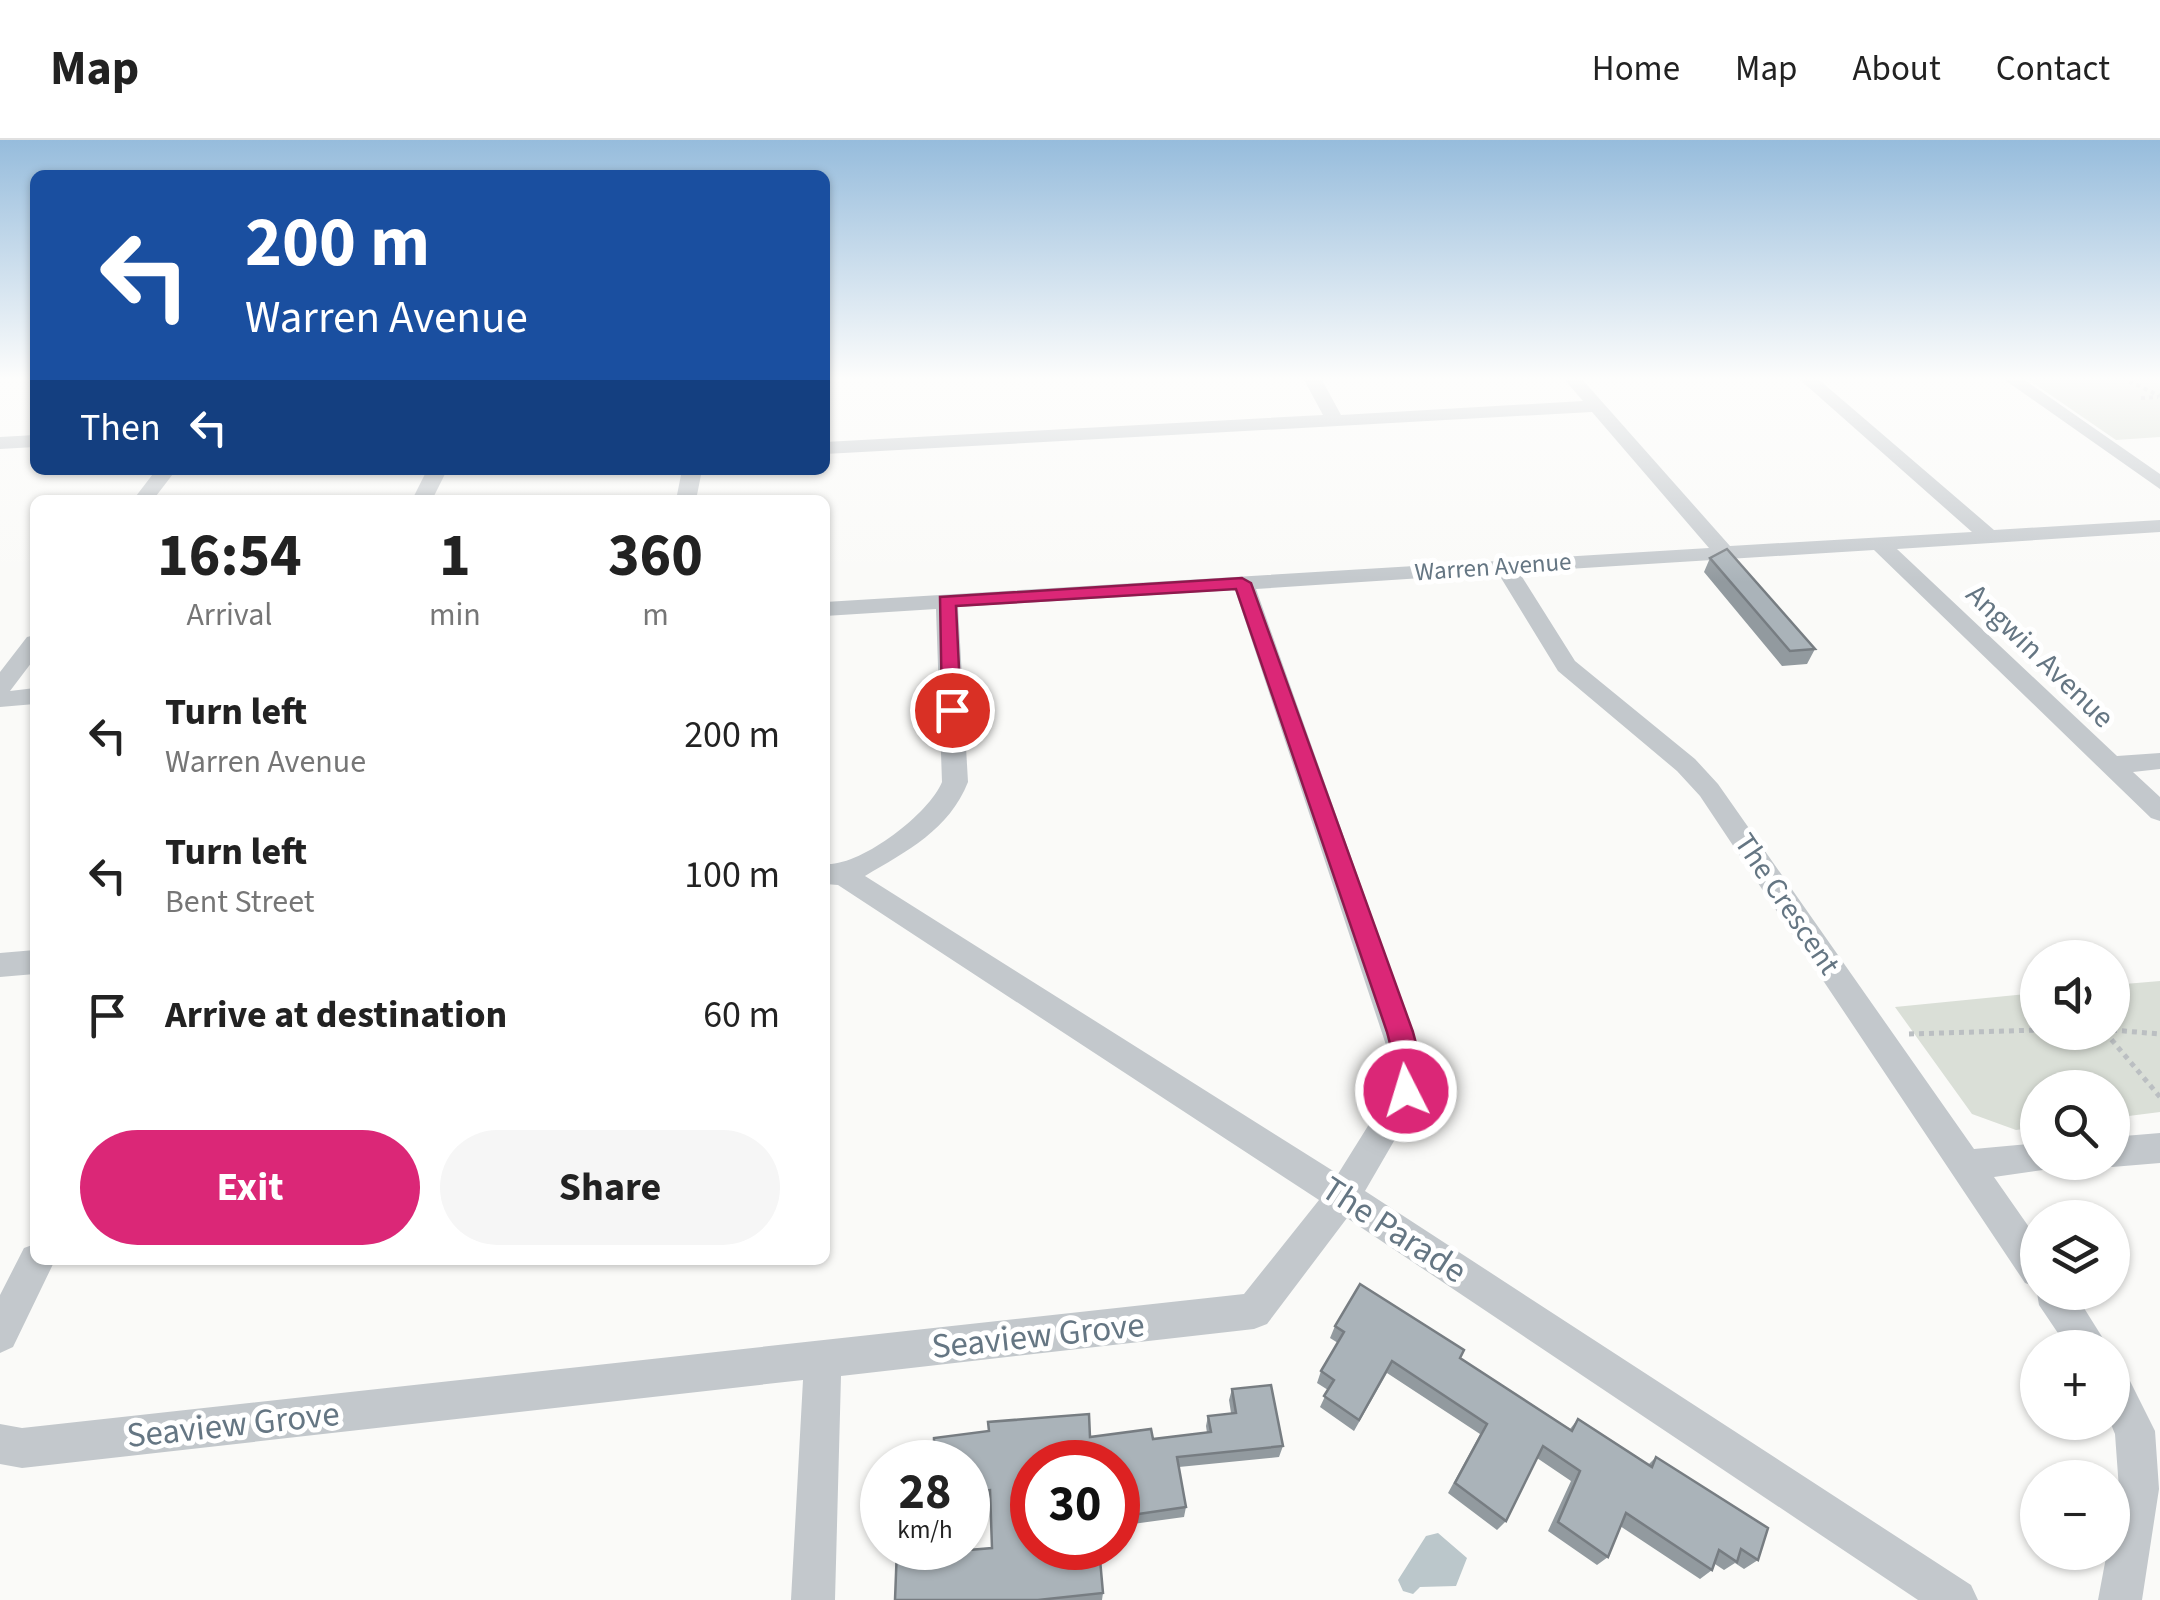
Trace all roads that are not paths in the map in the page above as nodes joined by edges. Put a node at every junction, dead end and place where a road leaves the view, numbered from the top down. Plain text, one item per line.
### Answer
1 (858, 446) edge
2 (1631, 446) edge
3 (1885, 446) edge
4 (2107, 446) edge
5 (830, 448) edge
6 (162, 475) edge
7 (2160, 484) edge
8 (147, 495) edge
9 (2160, 526) edge
10 (1989, 536) junction
11 (1879, 543) junction
12 (1725, 553) junction
13 (1505, 566) junction
14 (1242, 583) junction
15 (947, 601) junction
16 (830, 609) edge
17 (30, 649) edge
18 (0, 688) edge
19 (30, 696) edge
20 (0, 698) edge
21 (2160, 761) edge
22 (2110, 765) junction
23 (2160, 812) edge
24 (834, 875) edge
25 (30, 962) edge
26 (0, 965) edge
27 (2160, 1148) edge
28 (2130, 1150) edge
29 (2020, 1160) edge
30 (1964, 1165) junction
31 (1344, 1196) junction
32 (2020, 1245) edge
33 (34, 1265) edge
34 (0, 1334) edge
35 (824, 1360) junction
36 (2130, 1421) edge
37 (7, 1451) edge
38 (813, 1600) edge
39 (1956, 1600) edge
40 (2120, 1600) edge

1 - 5 street
2 - 12 street
3 - 10 street
4 - 7 street
6 - 8 street
9 - 10 street, Warren Avenue
10 - 11 street, Warren Avenue
11 - 12 street, Warren Avenue
11 - 22 street, Angwin Avenue
12 - 13 street, Warren Avenue
13 - 14 street, Warren Avenue
13 - 30 street, The Crescent
14 - 15 street, Warren Avenue
14 - 31 street, Seaview Grove
15 - 16 street, Warren Avenue
15 - 24 street
17 - 18 street
19 - 20 street
21 - 22 street
22 - 23 street, Angwin Avenue
24 - 31 street, The Parade
25 - 26 street
27 - 28 street
29 - 30 street
30 - 32 street, The Crescent
31 - 35 street, Seaview Grove
31 - 39 street, The Parade
33 - 34 street
35 - 37 street, Seaview Grove
35 - 38 street
36 - 40 street

